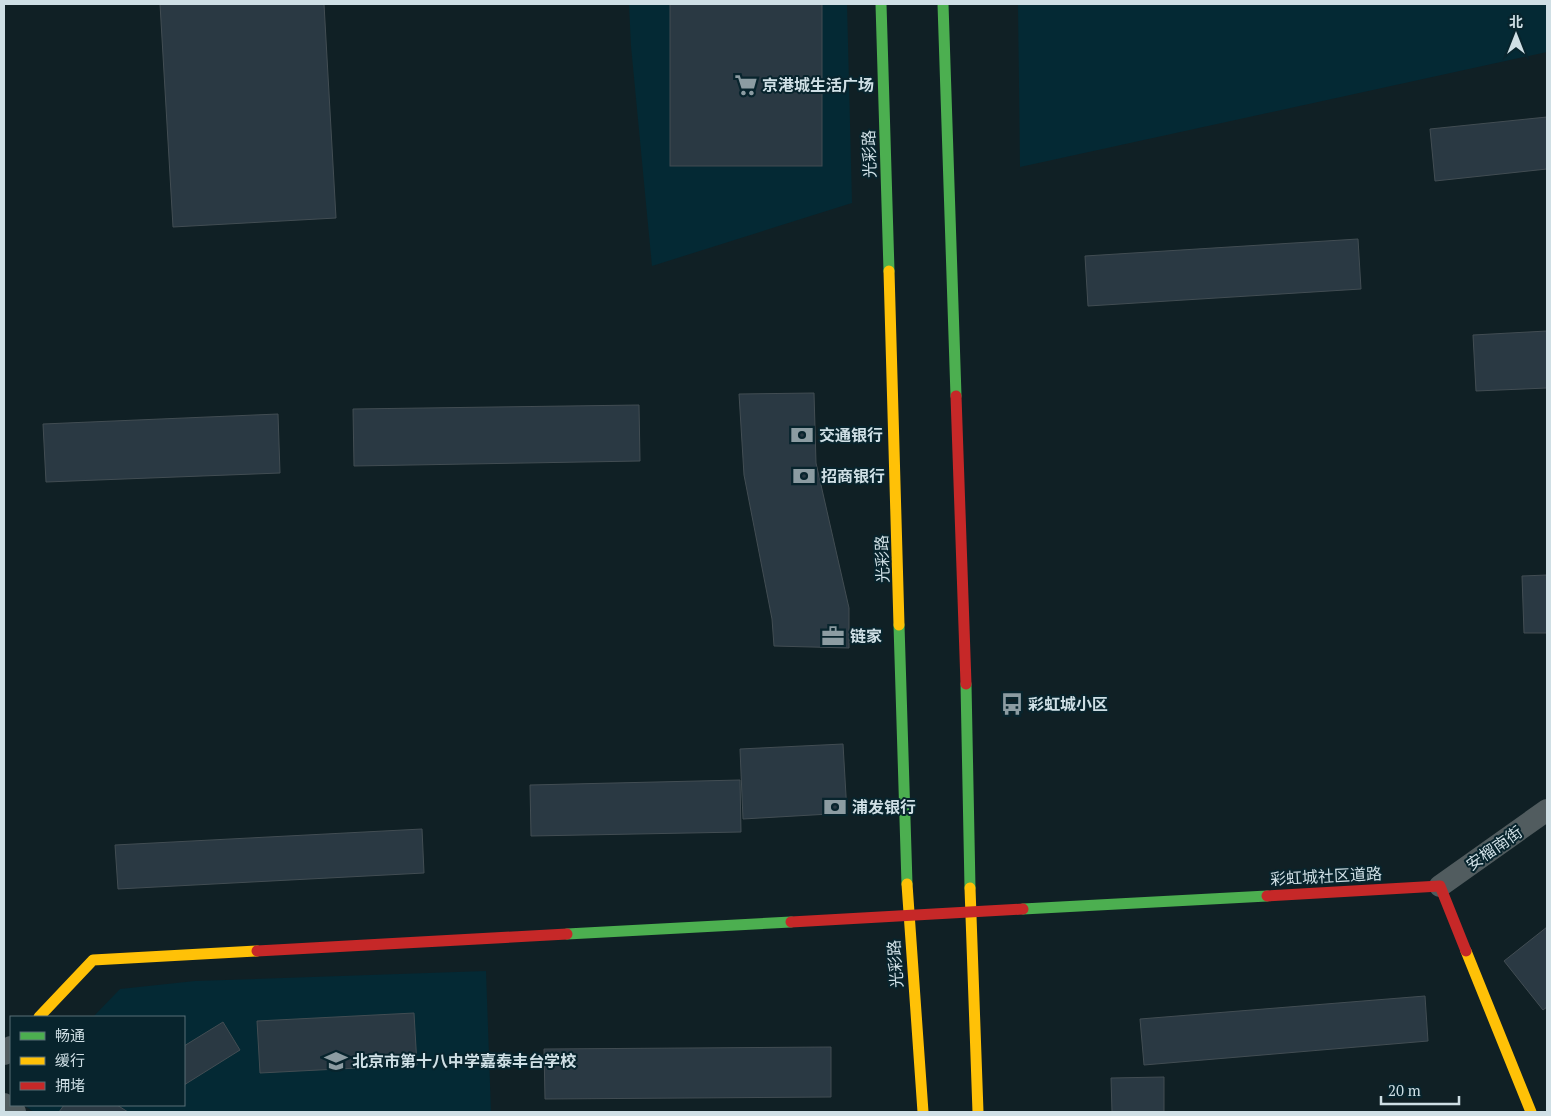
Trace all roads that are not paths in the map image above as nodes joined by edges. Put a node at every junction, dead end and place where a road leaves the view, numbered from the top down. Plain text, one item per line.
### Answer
1 (881, 4) edge
2 (943, 4) edge
3 (1547, 810) edge
4 (1440, 886) junction
5 (970, 912) junction
6 (908, 915) junction
7 (40, 1016) edge
8 (4, 1104) edge
9 (15, 1112) edge
10 (923, 1112) edge
11 (978, 1112) edge
12 (1530, 1112) edge

1 - 6 main road, 光彩路
2 - 5 main road
3 - 4 street, 安榴南街
4 - 5 main road, 彩虹城社区道路
4 - 12 main road
5 - 6 main road, 彩虹城社区道路
5 - 11 main road
6 - 7 main road, 彩虹城社区道路
6 - 10 main road, 光彩路
8 - 9 street

